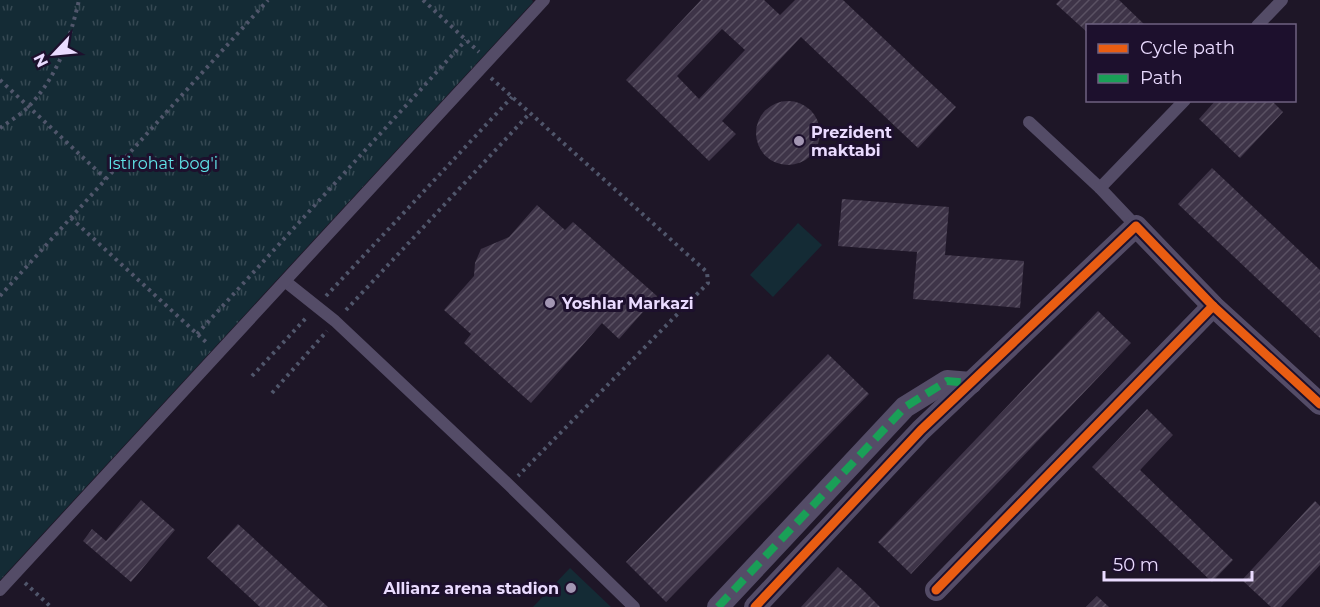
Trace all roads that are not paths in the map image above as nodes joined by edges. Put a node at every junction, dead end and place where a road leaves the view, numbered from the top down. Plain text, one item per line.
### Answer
1 (544, 0) edge
2 (1282, 0) edge
3 (1259, 24) edge
4 (1183, 102) edge
5 (1029, 122) dead end
6 (1100, 188) junction
7 (1136, 226) junction
8 (286, 282) junction
9 (1213, 306) junction
10 (971, 383) junction
11 (1320, 404) edge
12 (0, 590) edge
13 (936, 590) dead end
14 (634, 607) edge
15 (718, 607) edge
16 (755, 607) edge

1 - 8 lane
2 - 3 lane
4 - 6 lane
5 - 6 lane
6 - 7 lane
7 - 9 street
7 - 10 street
8 - 12 lane
8 - 14 lane
9 - 11 street
9 - 13 street
10 - 15 street
10 - 16 street

